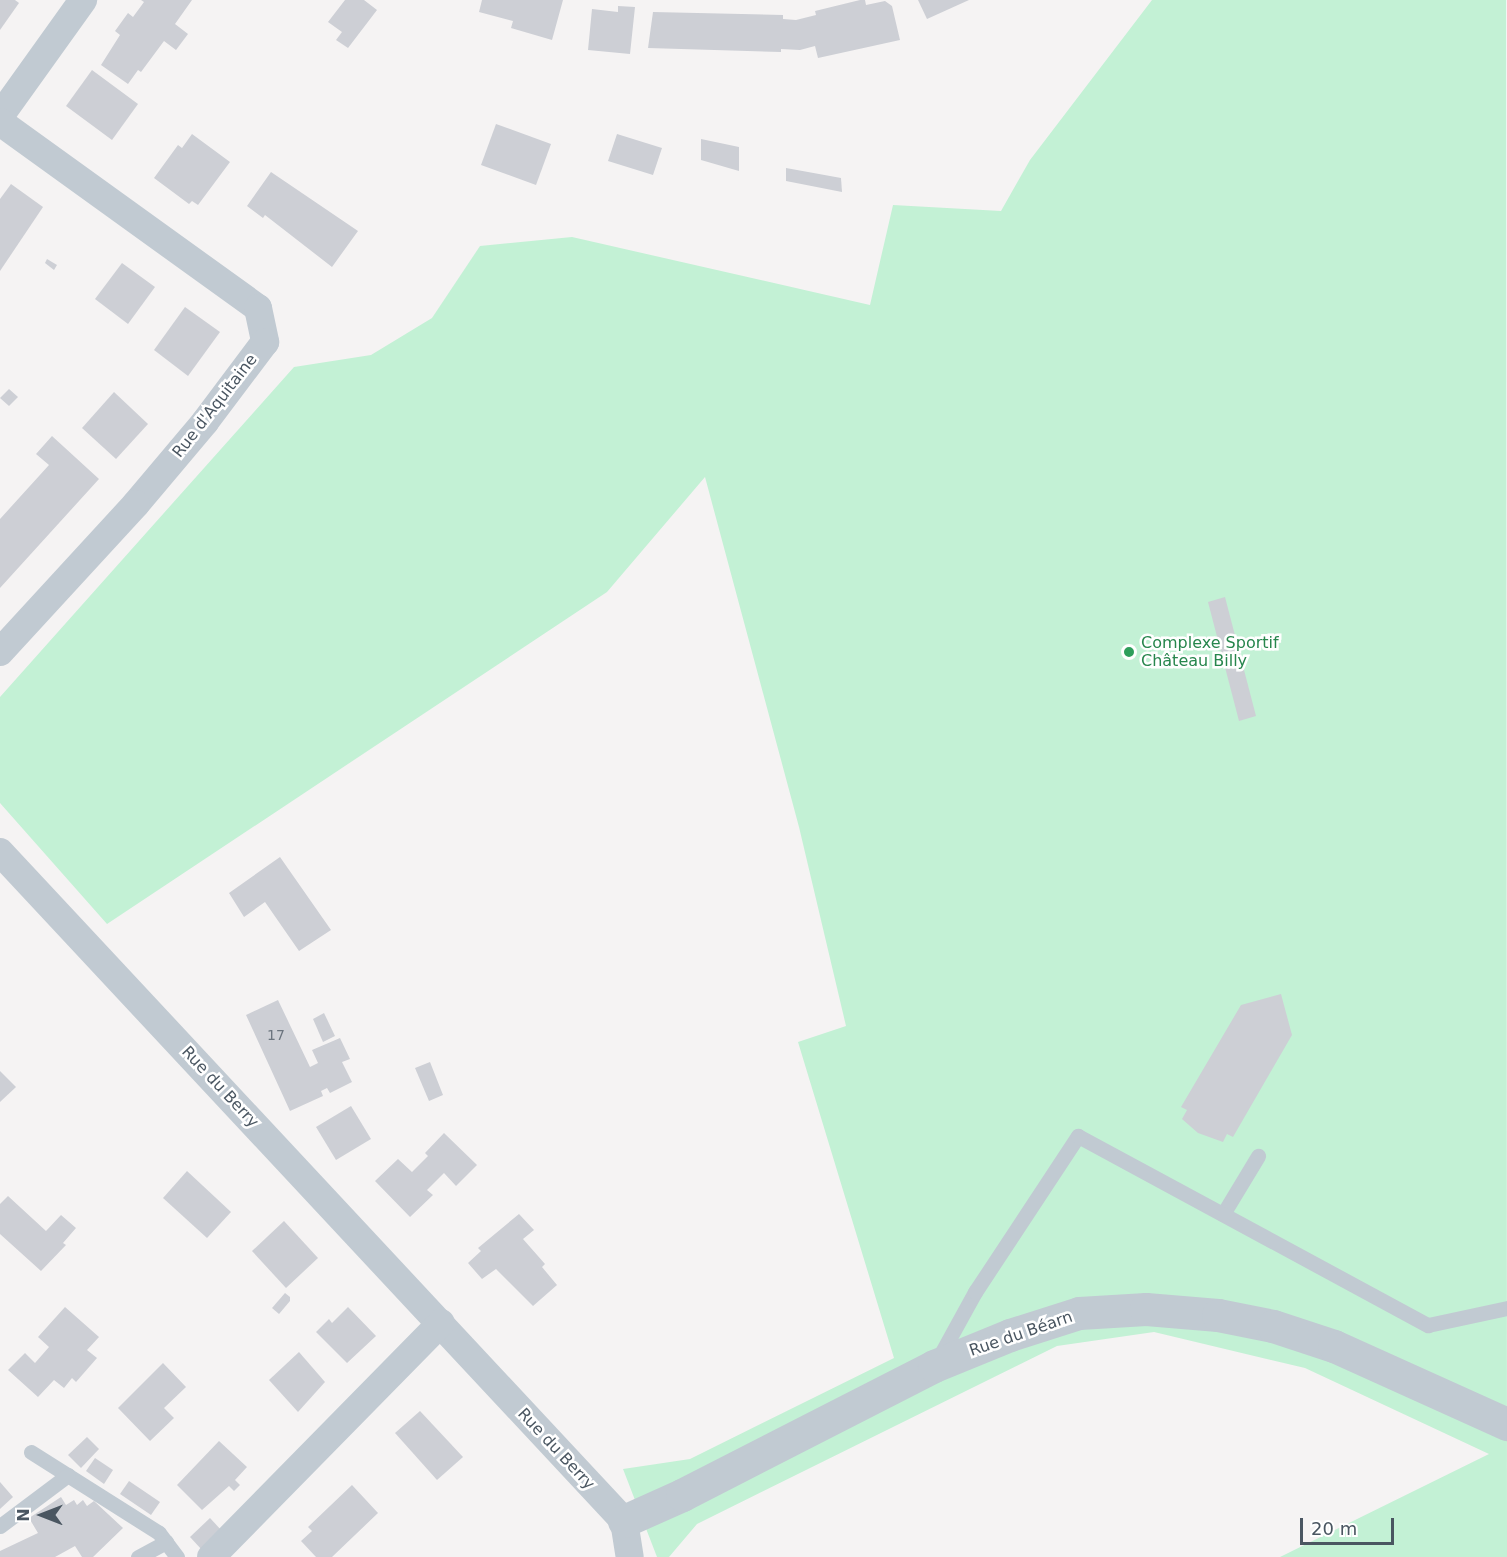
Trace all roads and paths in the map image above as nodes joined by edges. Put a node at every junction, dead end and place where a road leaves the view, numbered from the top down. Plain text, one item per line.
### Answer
1 (83, 0) edge
2 (0, 116) edge
3 (0, 122) edge
4 (0, 652) edge
5 (0, 852) edge
6 (1258, 1156) dead end
7 (1223, 1214) junction
8 (1507, 1308) edge
9 (441, 1323) junction
10 (934, 1366) junction
11 (1507, 1424) edge
12 (31, 1452) dead end
13 (68, 1475) junction
14 (624, 1521) junction
15 (0, 1526) edge
16 (166, 1542) junction
17 (138, 1557) edge
18 (177, 1557) edge
19 (211, 1557) edge
20 (630, 1557) edge

1 - 2 street
3 - 4 street, Rue d'Aquitaine
5 - 9 street, Rue du Berry
6 - 7 lane
7 - 8 lane
7 - 10 lane
9 - 14 street, Rue du Berry
9 - 19 street
10 - 11 street, Rue du Béarn
10 - 14 street, Rue du Béarn
12 - 13 lane
13 - 15 lane
13 - 16 lane
14 - 20 street
16 - 17 lane
16 - 18 lane

